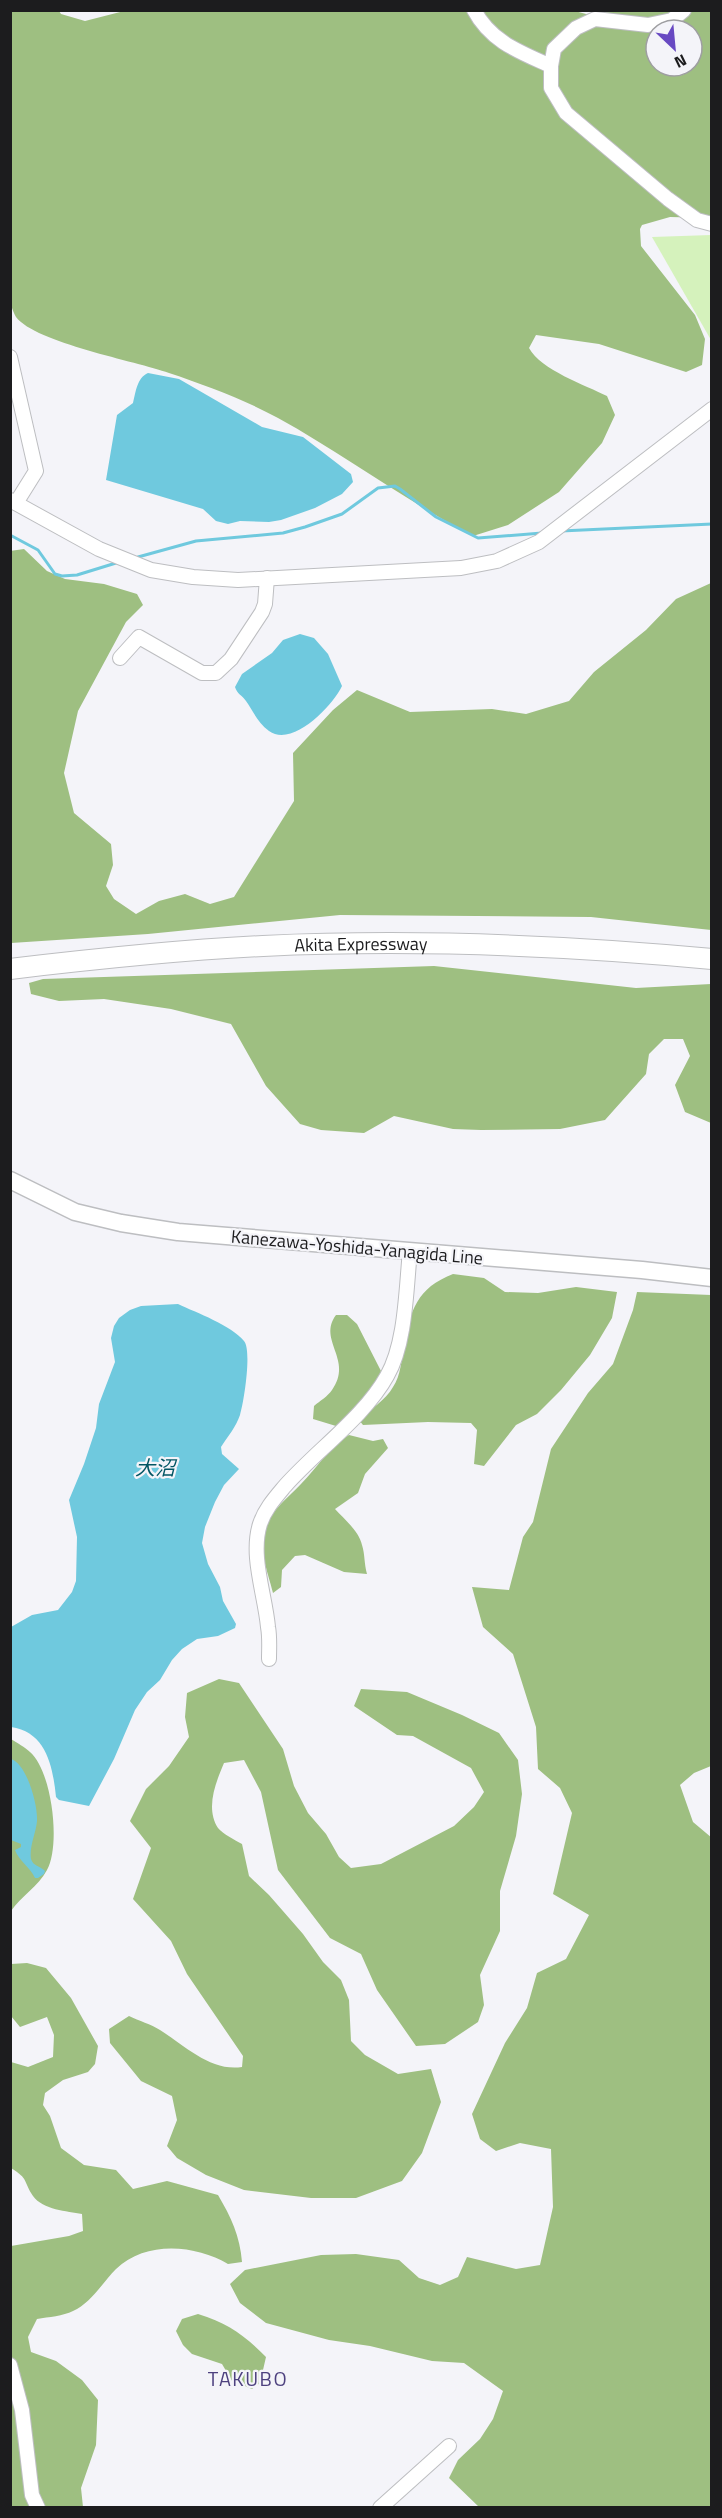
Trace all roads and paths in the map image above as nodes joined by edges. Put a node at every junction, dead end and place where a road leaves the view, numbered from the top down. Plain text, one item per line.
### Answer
1 (474, 10) edge
2 (684, 10) edge
3 (551, 66) junction
4 (711, 224) edge
5 (10, 357) edge
6 (711, 409) edge
7 (13, 501) edge
8 (267, 578) junction
9 (120, 658) dead end
10 (711, 947) edge
11 (10, 956) edge
12 (711, 959) edge
13 (10, 969) edge
14 (10, 1180) edge
15 (410, 1251) junction
16 (711, 1278) edge
17 (269, 1659) dead end
18 (10, 2365) edge
19 (449, 2446) dead end
20 (38, 2508) edge
21 (380, 2508) edge

1 - 3 street
2 - 3 street
3 - 4 street
5 - 7 street
6 - 8 street
7 - 8 street
8 - 9 street
10 - 11 highway, Akita Expressway
12 - 13 highway, Akita Expressway
14 - 15 main road, Kanezawa-Yoshida-Yanagida Line
15 - 16 main road, Kanezawa-Yoshida-Yanagida Line
15 - 17 street
18 - 20 street
19 - 21 street

